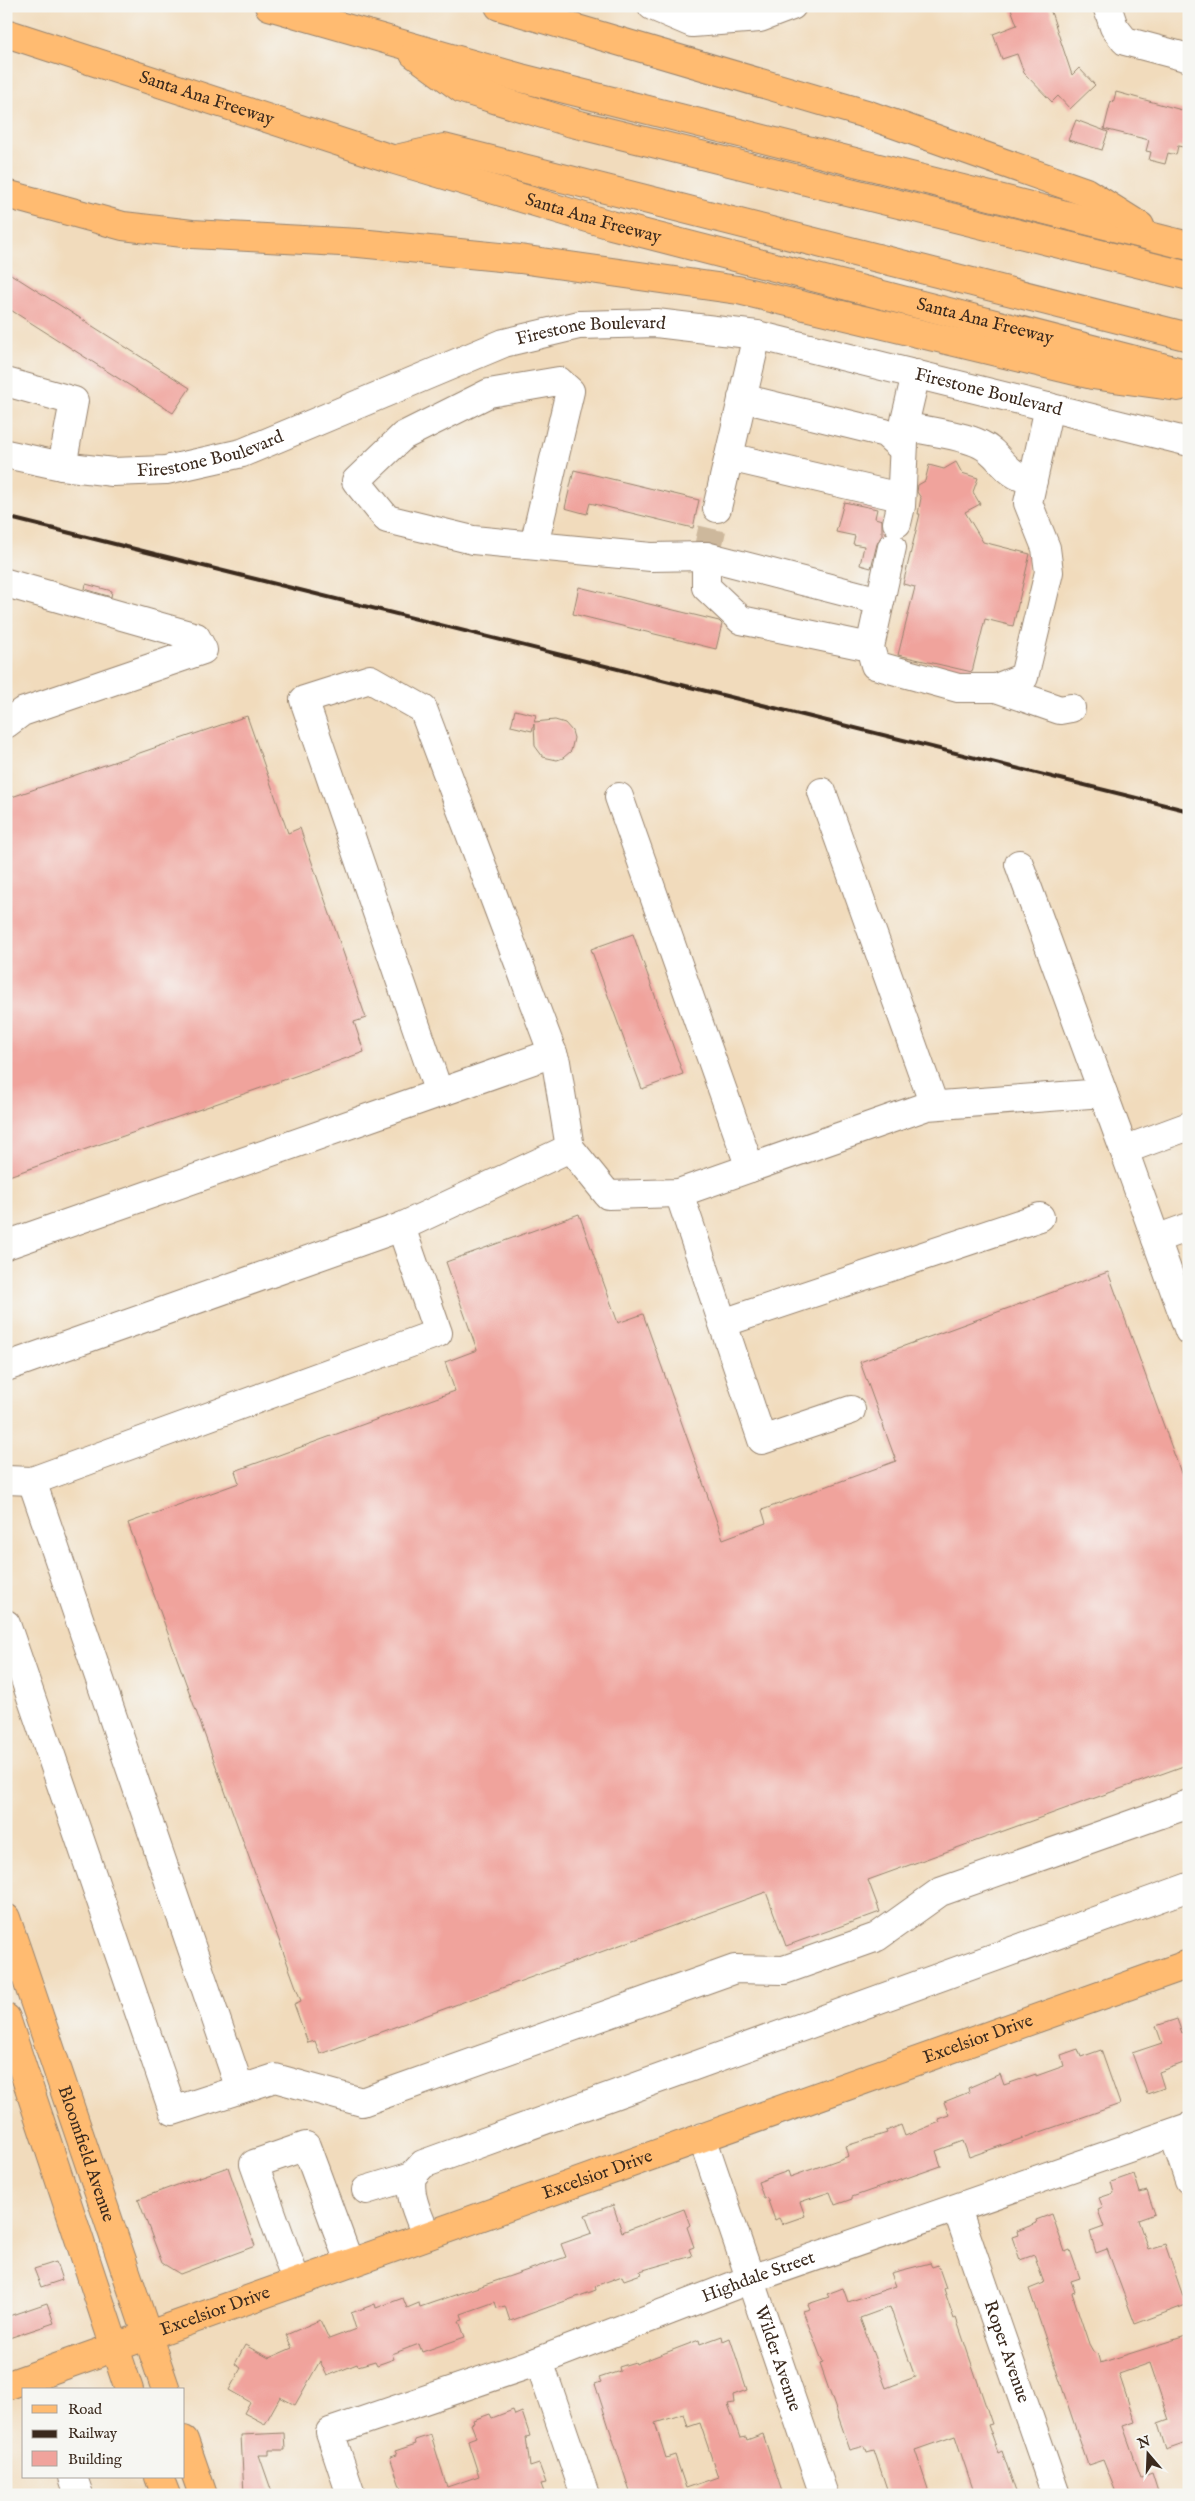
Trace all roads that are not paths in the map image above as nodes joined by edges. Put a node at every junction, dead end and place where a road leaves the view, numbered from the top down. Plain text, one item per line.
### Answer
1 (269, 6) edge
2 (499, 6) edge
3 (652, 6) edge
4 (792, 6) edge
5 (689, 15) edge
6 (1110, 17) edge
7 (6, 32) edge
8 (401, 44) junction
9 (1189, 58) edge
10 (395, 160) junction
11 (6, 194) edge
12 (1163, 240) junction
13 (1189, 246) edge
14 (1189, 276) edge
15 (757, 335) junction
16 (1189, 337) edge
17 (916, 374) junction
18 (1189, 374) edge
19 (6, 382) edge
20 (1189, 389) edge
21 (742, 398) junction
22 (1049, 407) junction
23 (904, 438) junction
24 (1189, 442) edge
25 (6, 454) edge
26 (729, 457) junction
27 (62, 466) junction
28 (1033, 480) junction
29 (717, 508) tunnel mouth
30 (896, 522) junction
31 (534, 545) junction
32 (706, 556) junction
33 (6, 583) edge
34 (880, 601) junction
35 (870, 647) junction
36 (996, 688) junction
37 (1070, 708) dead end
38 (6, 724) edge
39 (822, 792) dead end
40 (619, 797) dead end
41 (1019, 864) dead end
42 (553, 1053) junction
43 (439, 1093) junction
44 (1103, 1093) junction
45 (934, 1106) junction
46 (1189, 1126) edge
47 (570, 1148) junction
48 (1124, 1150) junction
49 (750, 1168) junction
50 (679, 1193) junction
51 (1040, 1217) dead end
52 (401, 1227) junction
53 (1189, 1227) edge
54 (1156, 1239) junction
55 (6, 1245) edge
56 (723, 1323) junction
57 (1189, 1330) edge
58 (6, 1367) edge
59 (851, 1410) dead end
60 (19, 1480) edge
61 (6, 1624) edge
62 (1189, 1804) edge
63 (1189, 1888) edge
64 (6, 1918) edge
65 (1189, 1964) edge
66 (6, 2018) edge
67 (240, 2089) junction
68 (1181, 2130) edge
69 (702, 2137) junction
70 (412, 2176) junction
71 (1189, 2180) edge
72 (366, 2190) dead end
73 (957, 2209) junction
74 (426, 2234) junction
75 (349, 2262) junction
76 (751, 2279) junction
77 (296, 2281) junction
78 (147, 2336) junction
79 (114, 2348) junction
80 (538, 2361) junction
81 (40, 2382) edge
82 (6, 2386) edge
83 (128, 2388) edge
84 (165, 2388) edge
85 (185, 2443) edge
86 (73, 2478) edge
87 (160, 2478) edge
88 (79, 2495) edge
89 (166, 2495) edge
90 (203, 2495) edge
91 (351, 2495) edge
92 (584, 2495) edge
93 (824, 2495) edge
94 (1056, 2495) edge

1 - 8 main road
2 - 12 main road
3 - 5 street
4 - 5 street
6 - 9 street
7 - 10 main road, Santa Ana Freeway
8 - 12 main road
8 - 14 main road
10 - 16 main road
10 - 18 main road, Santa Ana Freeway
11 - 20 main road
12 - 13 main road
15 - 17 street, Firestone Boulevard
15 - 21 street
15 - 27 street, Firestone Boulevard
17 - 22 street, Firestone Boulevard
17 - 23 street
19 - 27 street
21 - 23 street
21 - 26 street
22 - 24 street, Firestone Boulevard
22 - 28 street
23 - 28 street
23 - 30 street
25 - 27 street, Firestone Boulevard
26 - 29 street
26 - 30 street
28 - 36 street
30 - 34 street
31 - 31 street
31 - 32 street
32 - 34 street
32 - 35 street
33 - 38 street
34 - 35 street
35 - 36 street
36 - 37 street
39 - 45 street
40 - 49 street
41 - 44 street
42 - 43 street
42 - 43 street
42 - 47 street
43 - 55 street
44 - 45 street
44 - 48 street
45 - 49 street
46 - 48 street
47 - 50 street
47 - 52 street
48 - 54 street
49 - 50 street
50 - 56 street
51 - 56 street
52 - 58 street
52 - 60 street
53 - 54 street
54 - 57 street
56 - 59 street
60 - 67 street
61 - 67 street
62 - 67 street
63 - 70 street
64 - 78 main road, Bloomfield Avenue
65 - 69 main road, Excelsior Drive
66 - 79 main road, Bloomfield Avenue
68 - 71 street
68 - 73 street, Highdale Street
69 - 74 main road, Excelsior Drive
69 - 76 street, Wilder Avenue
70 - 72 street
70 - 74 street
73 - 76 street, Highdale Street
73 - 94 street, Roper Avenue
74 - 75 main road, Excelsior Drive
75 - 77 main road, Excelsior Drive
75 - 77 street
76 - 80 street, Highdale Street
76 - 93 street, Wilder Avenue
77 - 78 main road, Excelsior Drive
78 - 79 main road, Excelsior Drive
78 - 84 main road, Bloomfield Avenue
79 - 81 main road, Excelsior Drive
79 - 83 main road, Bloomfield Avenue
80 - 91 street, Highdale Street
80 - 92 street
81 - 82 main road, Excelsior Drive
85 - 90 main road
86 - 88 street
87 - 89 main road

